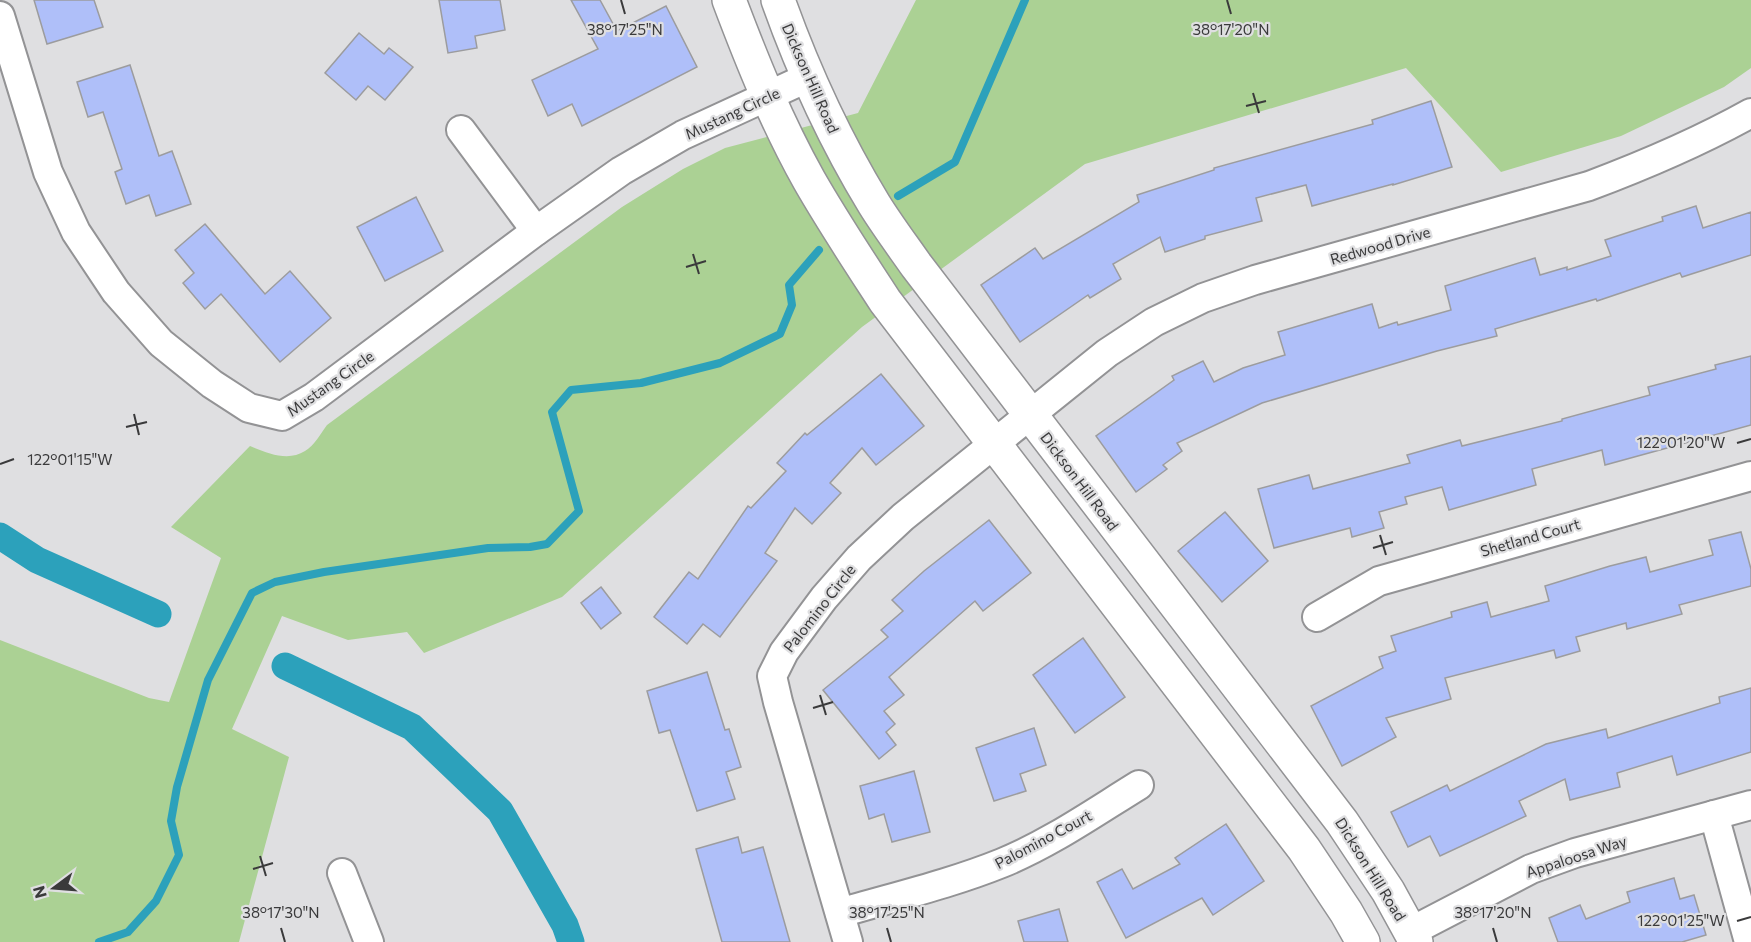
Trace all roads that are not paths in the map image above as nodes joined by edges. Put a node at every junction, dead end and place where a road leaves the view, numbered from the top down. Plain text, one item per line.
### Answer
1 (729, 0) edge
2 (778, 0) edge
3 (0, 16) edge
4 (809, 77) junction
5 (768, 96) junction
6 (1751, 113) edge
7 (461, 130) dead end
8 (536, 231) junction
9 (1030, 414) junction
10 (994, 443) junction
11 (1751, 476) edge
12 (1317, 617) dead end
13 (1139, 785) dead end
14 (1751, 805) edge
15 (1714, 815) junction
16 (342, 873) dead end
17 (840, 913) junction
18 (1413, 937) edge
19 (369, 942) edge
20 (848, 942) edge
21 (1363, 942) edge
22 (1749, 942) edge

1 - 5 street
2 - 4 street, Dickson Hill Road
3 - 8 street, Mustang Circle
4 - 5 street, Mustang Circle
4 - 9 street, Dickson Hill Road
5 - 8 street, Mustang Circle
5 - 10 street
6 - 9 street, Redwood Drive
7 - 8 street
9 - 10 street, Palomino Circle
9 - 18 street, Dickson Hill Road
10 - 17 street, Palomino Circle
10 - 21 street
11 - 12 street, Shetland Court
13 - 17 street, Palomino Court
14 - 15 street, Appaloosa Way
15 - 18 street, Appaloosa Way
15 - 22 street
16 - 19 street
17 - 20 street, Palomino Circle

